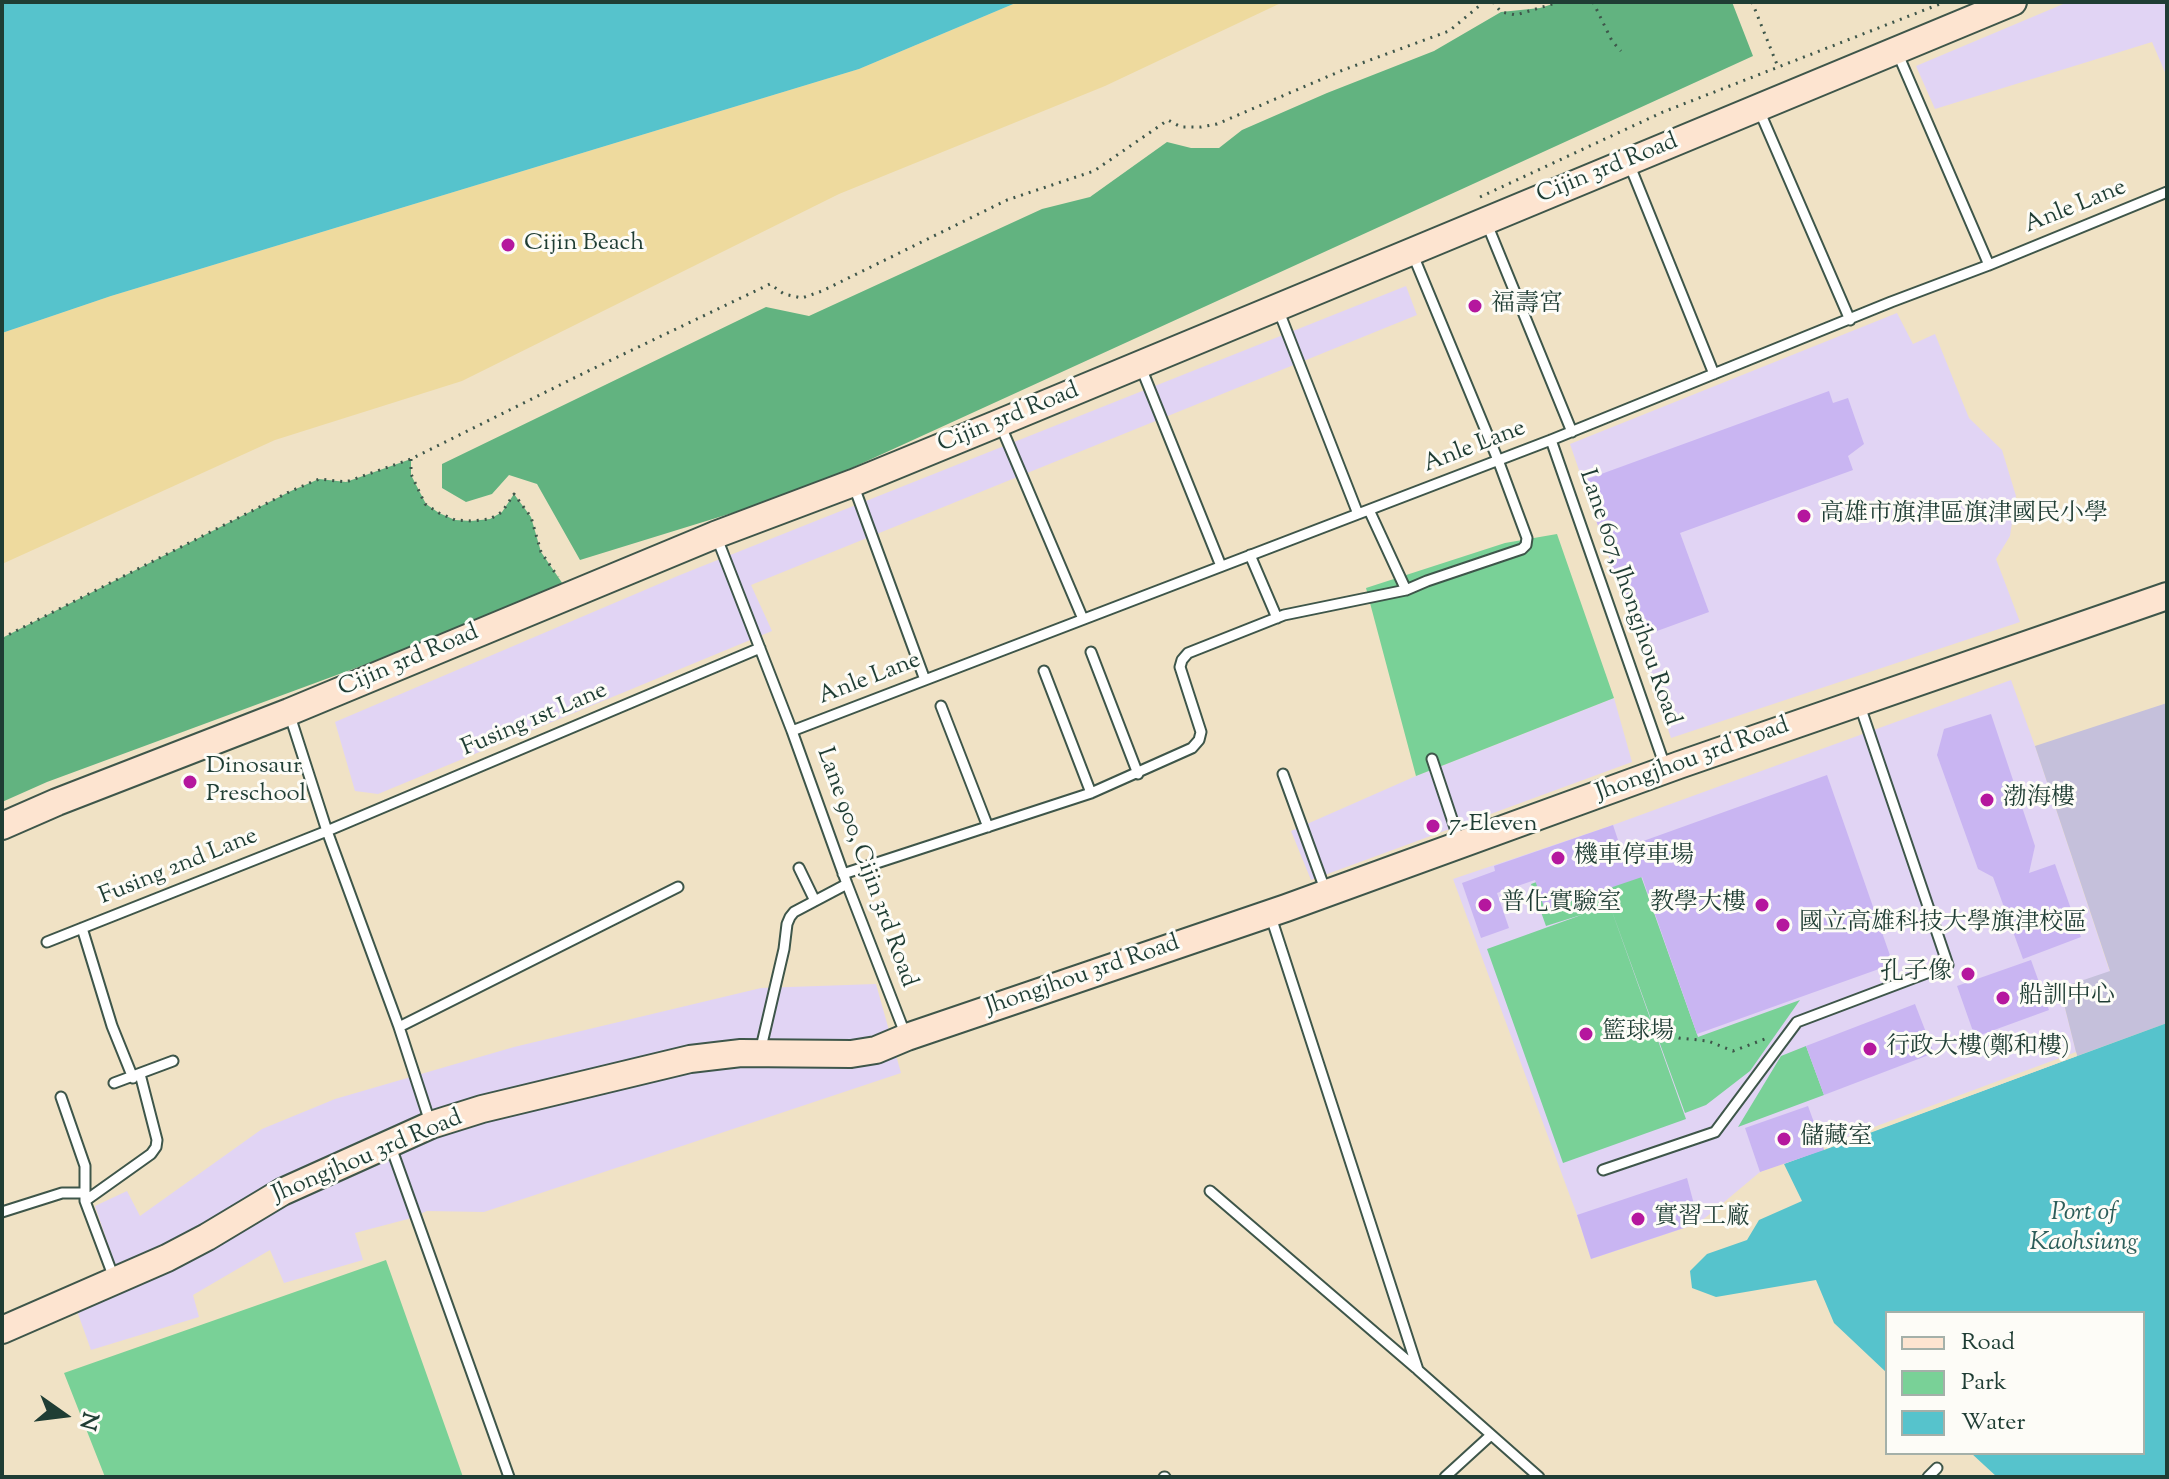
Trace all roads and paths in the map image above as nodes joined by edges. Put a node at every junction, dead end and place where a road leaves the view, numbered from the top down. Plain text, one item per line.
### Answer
1 (1484, 2) edge
2 (1493, 2) edge
3 (1559, 2) edge
4 (1593, 2) edge
5 (1752, 2) edge
6 (2013, 2) edge
7 (1896, 50) junction
8 (1621, 51) dead end
9 (1778, 67) dead end
10 (1758, 108) junction
11 (1628, 162) junction
12 (2167, 192) edge
13 (1485, 221) junction
14 (1412, 252) junction
15 (1989, 265) junction
16 (1277, 307) junction
17 (1850, 320) junction
18 (1140, 365) junction
19 (1714, 374) junction
20 (999, 423) junction
21 (1572, 432) junction
22 (1551, 440) junction
23 (411, 459) junction
24 (1498, 460) junction
25 (853, 483) junction
26 (1369, 510) junction
27 (1358, 514) junction
28 (715, 535) junction
29 (1250, 555) junction
30 (1221, 566) junction
31 (559, 578) dead end
32 (1406, 590) junction
33 (2167, 596) edge
34 (1277, 618) junction
35 (1083, 619) junction
36 (2, 638) edge
37 (760, 648) junction
38 (1091, 652) dead end
39 (1044, 671) dead end
40 (925, 680) junction
41 (1858, 703) junction
42 (941, 706) dead end
43 (289, 712) junction
44 (792, 731) junction
45 (1432, 759) dead end
46 (1666, 770) junction
47 (1138, 774) junction
48 (1283, 774) dead end
49 (1091, 793) junction
50 (2, 826) edge
51 (988, 827) junction
52 (327, 831) junction
53 (1460, 844) junction
54 (799, 868) dead end
55 (845, 879) junction
56 (678, 887) dead end
57 (1326, 892) junction
58 (815, 901) junction
59 (1269, 913) junction
60 (82, 928) junction
61 (47, 942) dead end
62 (1797, 1022) junction
63 (399, 1027) junction
64 (1656, 1030) dead end
65 (907, 1037) junction
66 (760, 1053) junction
67 (173, 1061) dead end
68 (136, 1076) junction
69 (114, 1083) dead end
70 (61, 1097) dead end
71 (431, 1125) junction
72 (390, 1144) junction
73 (1603, 1170) dead end
74 (1210, 1191) dead end
75 (85, 1197) junction
76 (2, 1212) edge
77 (115, 1281) junction
78 (2, 1330) edge
79 (1418, 1370) junction
80 (1491, 1435) junction
81 (1937, 1468) dead end
82 (509, 1477) edge
83 (1445, 1477) edge
84 (1539, 1477) edge
85 (1928, 1477) edge

1 - 23 path
2 - 3 path
4 - 8 path
5 - 9 path
6 - 7 street, Cijin 3rd Road
7 - 10 street, Cijin 3rd Road
7 - 15 lane
10 - 11 street, Cijin 3rd Road
10 - 17 lane
11 - 13 street, Cijin 3rd Road
11 - 19 lane
12 - 15 lane, Anle Lane
13 - 14 street, Cijin 3rd Road
13 - 21 lane
14 - 16 street, Cijin 3rd Road
14 - 24 lane
15 - 17 lane, Anle Lane
16 - 18 street, Cijin 3rd Road
16 - 27 lane
17 - 19 lane, Anle Lane
18 - 20 street, Cijin 3rd Road
18 - 30 lane
19 - 21 lane, Anle Lane
20 - 25 street, Cijin 3rd Road
20 - 35 lane
21 - 22 lane, Anle Lane
22 - 24 lane, Anle Lane
22 - 46 lane, Lane 607, Jhongjhou Road
23 - 31 path
23 - 36 path
24 - 26 lane, Anle Lane
24 - 32 lane
25 - 28 street, Cijin 3rd Road
25 - 40 lane
26 - 27 lane, Anle Lane
26 - 32 lane
27 - 29 lane, Anle Lane
28 - 37 lane, Lane 900, Cijin 3rd Road
28 - 43 street, Cijin 3rd Road
29 - 30 lane, Anle Lane
29 - 34 lane
30 - 35 lane, Anle Lane
32 - 34 lane
33 - 41 street, Jhongjhou 3rd Road
34 - 47 lane
35 - 40 lane, Anle Lane
37 - 44 lane, Lane 900, Cijin 3rd Road
37 - 52 lane, Fusing 1st Lane
38 - 47 lane
39 - 49 lane
40 - 44 lane, Anle Lane
41 - 46 street, Jhongjhou 3rd Road
41 - 62 lane
42 - 51 lane
43 - 50 street, Cijin 3rd Road
43 - 52 lane
44 - 55 lane, Lane 900, Cijin 3rd Road
45 - 53 lane
46 - 53 street, Jhongjhou 3rd Road
47 - 49 lane
48 - 57 lane
49 - 51 lane
51 - 55 lane
52 - 60 lane, Fusing 2nd Lane
52 - 63 lane
53 - 57 street, Jhongjhou 3rd Road
54 - 58 lane
55 - 58 lane
55 - 65 lane, Lane 900, Cijin 3rd Road
56 - 63 lane
57 - 59 street, Jhongjhou 3rd Road
58 - 66 lane
59 - 65 street, Jhongjhou 3rd Road
59 - 79 lane
60 - 61 lane, Fusing 2nd Lane
60 - 68 lane
62 - 64 path
62 - 73 lane
63 - 71 lane
65 - 66 street, Jhongjhou 3rd Road
66 - 71 street, Jhongjhou 3rd Road
67 - 68 lane
68 - 69 lane
68 - 75 lane
70 - 75 lane
71 - 72 street, Jhongjhou 3rd Road
72 - 77 street, Jhongjhou 3rd Road
72 - 82 lane
74 - 79 lane
75 - 76 lane
75 - 77 lane
77 - 78 street, Jhongjhou 3rd Road
79 - 80 lane
80 - 83 lane
80 - 84 lane
81 - 85 lane

